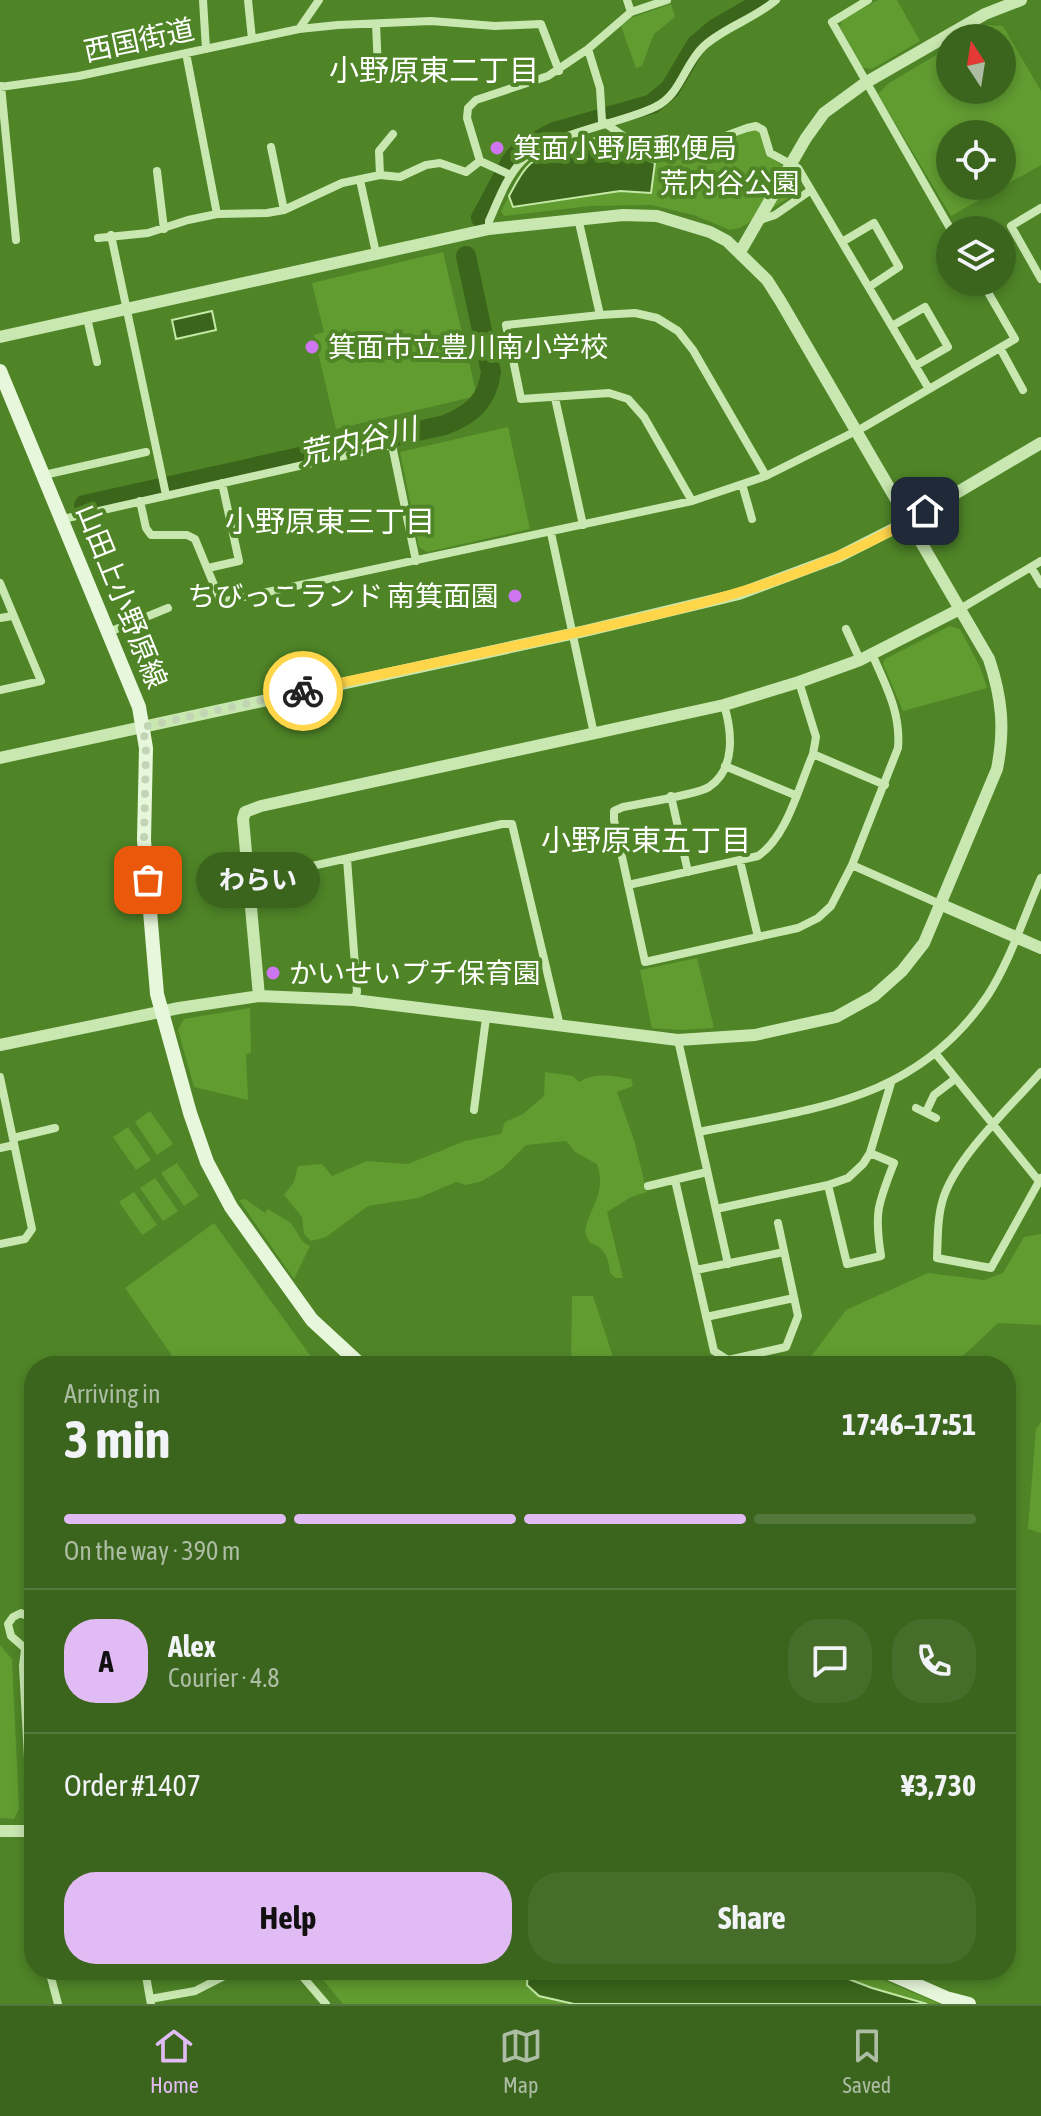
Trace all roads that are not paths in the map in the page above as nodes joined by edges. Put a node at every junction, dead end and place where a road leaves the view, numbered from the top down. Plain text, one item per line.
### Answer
1 (203, 0) edge
2 (248, 0) edge
3 (319, 0) edge
4 (627, 0) edge
5 (667, 0) edge
6 (776, 0) edge
7 (868, 0) edge
8 (1021, 0) edge
9 (631, 12) junction
10 (376, 24) junction
11 (299, 29) junction
12 (252, 39) junction
13 (206, 49) junction
14 (588, 49) junction
15 (186, 53) junction
16 (378, 70) dead end
17 (559, 71) junction
18 (865, 83) junction
19 (0, 86) edge
20 (603, 119) junction
21 (393, 134) dead end
22 (271, 147) dead end
23 (480, 161) junction
24 (790, 166) junction
25 (157, 171) dead end
26 (380, 175) junction
27 (511, 175) junction
28 (360, 180) junction
29 (811, 190) junction
30 (1041, 208) edge
31 (284, 210) junction
32 (217, 214) junction
33 (943, 216) edge
34 (578, 218) junction
35 (760, 220) junction
36 (164, 229) junction
37 (489, 229) junction
38 (111, 235) junction
39 (98, 238) dead end
40 (16, 240) dead end
41 (842, 242) junction
42 (740, 252) junction
43 (376, 253) junction
44 (1041, 279) edge
45 (869, 287) junction
46 (990, 296) edge
47 (128, 309) junction
48 (600, 315) junction
49 (87, 318) junction
50 (892, 326) junction
51 (0, 337) edge
52 (1000, 348) junction
53 (97, 362) dead end
54 (915, 366) junction
55 (0, 371) edge
56 (929, 389) junction
57 (1023, 390) dead end
58 (555, 398) junction
59 (856, 431) junction
60 (1041, 443) edge
61 (146, 452) dead end
62 (44, 475) junction
63 (766, 476) junction
64 (222, 483) junction
65 (742, 484) junction
66 (165, 489) junction
67 (140, 501) junction
68 (692, 501) junction
69 (63, 519) junction
70 (752, 519) dead end
71 (909, 521) junction
72 (583, 525) junction
73 (551, 533) junction
74 (416, 561) junction
75 (1041, 561) edge
76 (1031, 567) junction
77 (208, 568) junction
78 (0, 583) edge
79 (1041, 584) edge
80 (168, 608) dead end
81 (960, 609) junction
82 (12, 616) junction
83 (0, 618) edge
84 (846, 629) dead end
85 (109, 632) junction
86 (572, 633) junction
87 (866, 657) junction
88 (799, 682) junction
89 (0, 690) edge
90 (724, 705) junction
91 (143, 727) junction
92 (594, 734) junction
93 (813, 754) junction
94 (0, 758) edge
95 (725, 766) junction
96 (885, 785) junction
97 (795, 795) junction
98 (671, 796) junction
99 (347, 859) junction
100 (740, 861) junction
101 (852, 865) junction
102 (688, 872) junction
103 (1041, 878) edge
104 (249, 880) junction
105 (628, 885) junction
106 (942, 905) junction
107 (758, 937) junction
108 (1017, 938) junction
109 (1041, 948) edge
110 (259, 996) junction
111 (354, 1000) junction
112 (161, 1012) junction
113 (486, 1018) junction
114 (560, 1026) junction
115 (678, 1040) junction
116 (0, 1045) edge
117 (936, 1054) junction
118 (1041, 1072) edge
119 (0, 1077) edge
120 (955, 1079) junction
121 (891, 1083) junction
122 (916, 1108) dead end
123 (474, 1110) dead end
124 (926, 1112) junction
125 (936, 1118) dead end
126 (992, 1126) junction
127 (55, 1128) dead end
128 (699, 1132) junction
129 (13, 1141) junction
130 (0, 1148) edge
131 (870, 1153) junction
132 (707, 1172) junction
133 (1040, 1179) edge
134 (675, 1180) junction
135 (828, 1185) junction
136 (648, 1186) dead end
137 (716, 1209) junction
138 (778, 1223) dead end
139 (0, 1244) edge
140 (784, 1252) junction
141 (728, 1264) junction
142 (696, 1270) junction
143 (794, 1298) junction
144 (706, 1317) junction
145 (351, 1356) edge
146 (722, 1356) edge
147 (746, 1356) edge
148 (24, 1615) edge
149 (24, 1647) edge
150 (0, 1831) edge
151 (24, 1831) edge
152 (52, 1980) edge
153 (147, 1980) edge
154 (216, 1980) edge
155 (306, 1980) edge
156 (905, 1980) edge
157 (150, 2002) edge
158 (58, 2004) edge
159 (326, 2004) edge
160 (969, 2004) edge

1 - 13 street
2 - 12 street
3 - 11 street
4 - 9 street
5 - 9 street
6 - 20 street
7 - 18 street
8 - 18 street
9 - 14 street
10 - 11 street, 西国街道
10 - 16 street
10 - 17 street, 西国街道
11 - 12 street, 西国街道
12 - 13 street, 西国街道
13 - 15 street, 西国街道
14 - 17 street
14 - 20 street
15 - 19 street, 西国街道
15 - 32 street
17 - 23 street
18 - 24 street
18 - 33 street
19 - 40 street
20 - 24 street
20 - 27 street
21 - 26 street
22 - 31 street
23 - 26 street
23 - 27 street
24 - 29 street
24 - 35 street
25 - 36 street
26 - 28 street
27 - 37 street
28 - 31 street
28 - 43 street
29 - 35 street
29 - 41 street
30 - 44 street
31 - 32 street
32 - 36 street
34 - 37 street
34 - 42 street
34 - 48 street
35 - 42 street
36 - 38 street
37 - 43 street
38 - 39 street
38 - 47 street
41 - 45 street
41 - 45 street
42 - 59 street
43 - 47 street
45 - 50 street
46 - 52 street
47 - 49 street
47 - 66 street
48 - 58 street
48 - 63 street
49 - 51 street
49 - 53 street
50 - 54 street
50 - 54 street
52 - 56 street
52 - 57 street
54 - 56 street
55 - 62 main road, 山田上小野原線
56 - 59 street
58 - 68 street
58 - 72 street
59 - 63 street
59 - 71 street
60 - 71 street
61 - 62 street
62 - 69 main road, 山田上小野原線
63 - 65 street
64 - 66 street
64 - 74 street
64 - 77 street
65 - 68 street
65 - 70 street
66 - 67 street
67 - 69 street
67 - 77 street
68 - 72 street
69 - 85 main road, 山田上小野原線
71 - 81 street
71 - 86 street
72 - 73 street
73 - 74 street
73 - 86 street
74 - 77 street
75 - 76 street
76 - 79 street
76 - 81 street
78 - 82 street
80 - 85 street
81 - 87 street
81 - 106 street
82 - 83 street
82 - 89 street
84 - 87 street
85 - 91 main road, 山田上小野原線
86 - 91 street
86 - 92 street
87 - 88 street
87 - 96 street
88 - 90 street
88 - 93 street
90 - 92 street
90 - 95 street
91 - 94 street
91 - 112 main road, 山田上小野原線
92 - 104 street
93 - 96 street
93 - 97 street
95 - 97 street
95 - 98 street
96 - 101 street
97 - 100 street
98 - 102 street
98 - 105 street
99 - 104 street
99 - 111 street
99 - 114 street
100 - 102 street
100 - 107 street
101 - 106 street
101 - 107 street
102 - 105 street
103 - 108 street
104 - 110 street
105 - 107 street
106 - 108 street
106 - 115 street
108 - 109 street
108 - 117 street
110 - 111 street
110 - 112 street
111 - 113 street
112 - 116 street
112 - 145 main road, 山田上小野原線
113 - 114 street
113 - 123 street
114 - 115 street
115 - 128 street
117 - 120 street
117 - 121 street
118 - 126 street
119 - 129 street
120 - 124 street
120 - 126 street
121 - 128 street
121 - 131 street
122 - 124 street
124 - 125 street
126 - 133 street
126 - 133 street
127 - 129 street
128 - 132 street
129 - 130 street
129 - 139 street
131 - 135 street
131 - 135 street
132 - 134 street
132 - 137 street
134 - 136 street
134 - 142 street
135 - 137 street
137 - 141 street
138 - 140 street
140 - 141 street
140 - 143 street
141 - 142 street
142 - 144 street
143 - 144 street
143 - 147 street
144 - 146 street
148 - 149 street
150 - 151 street
152 - 158 street
153 - 157 street
154 - 157 street
155 - 159 street
156 - 160 main road

